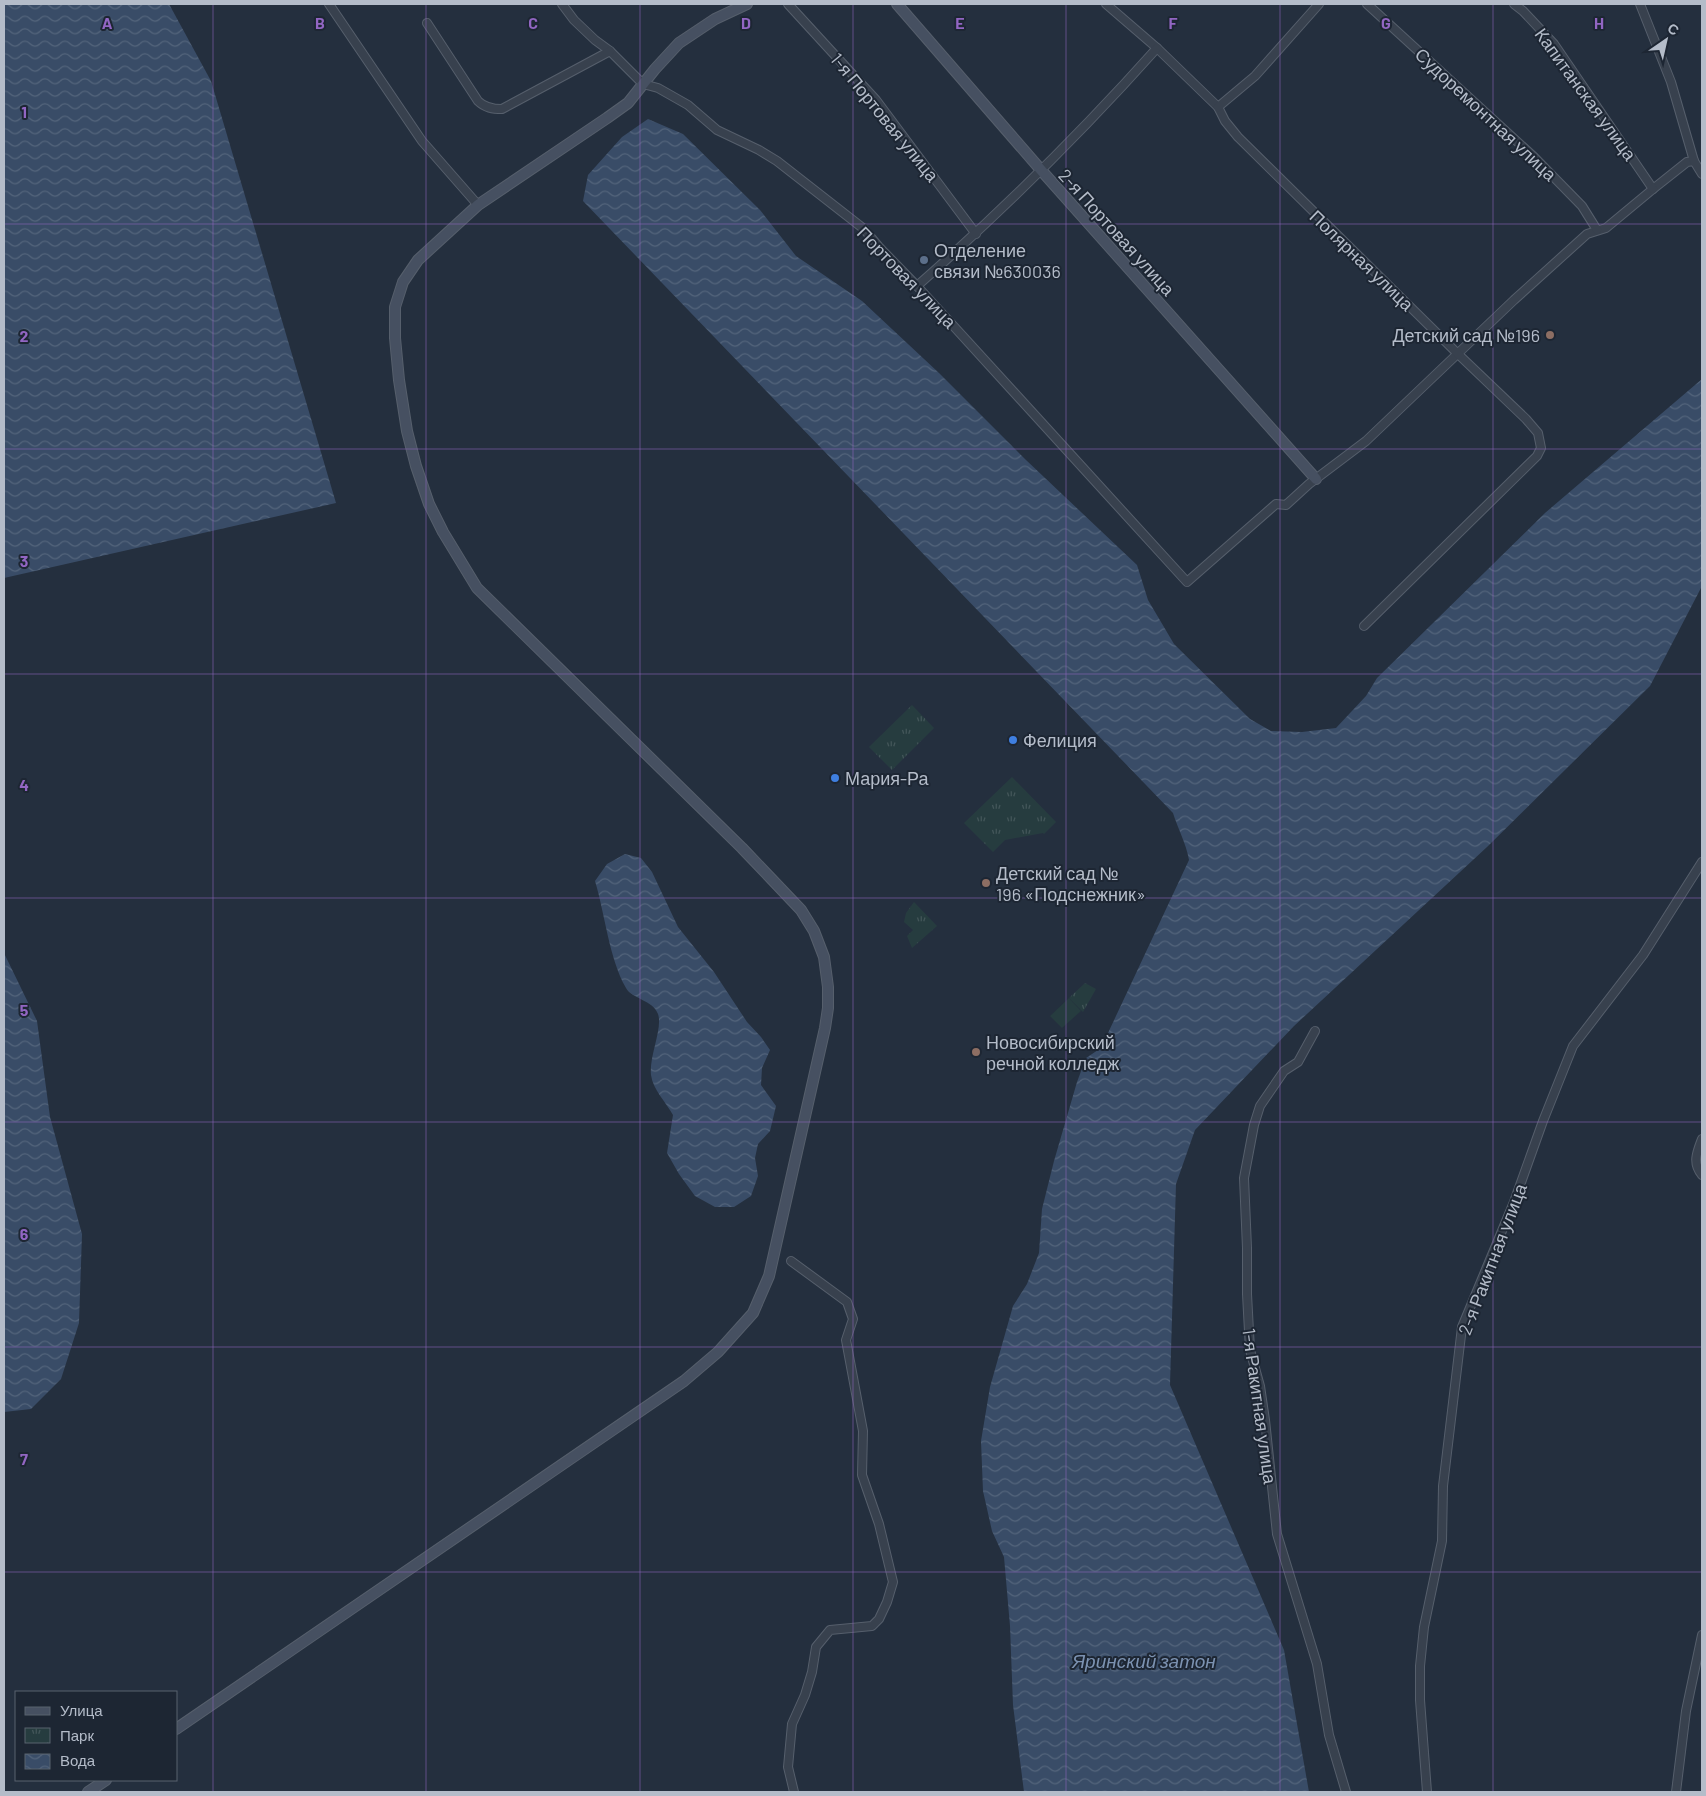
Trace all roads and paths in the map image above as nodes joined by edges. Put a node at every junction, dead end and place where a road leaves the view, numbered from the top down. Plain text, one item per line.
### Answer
1 (329, 4) edge
2 (562, 4) edge
3 (747, 4) edge
4 (788, 4) edge
5 (897, 4) edge
6 (1106, 4) edge
7 (1319, 4) edge
8 (1367, 4) edge
9 (1514, 4) edge
10 (1640, 4) edge
11 (427, 23) dead end
12 (1158, 48) junction
13 (610, 51) junction
14 (643, 84) junction
15 (1218, 107) junction
16 (1694, 161) junction
17 (1041, 170) junction
18 (1702, 174) edge
19 (1653, 189) junction
20 (478, 205) junction
21 (1596, 230) junction
22 (976, 234) junction
23 (917, 286) junction
24 (1458, 354) junction
25 (1316, 479) junction
26 (1364, 626) dead end
27 (1702, 862) edge
28 (1315, 1031) dead end
29 (1702, 1139) edge
30 (1702, 1176) edge
31 (791, 1261) dead end
32 (1702, 1635) edge
33 (178, 1728) edge
34 (104, 1781) edge
35 (88, 1792) edge
36 (794, 1792) edge
37 (1346, 1792) edge
38 (1426, 1792) edge
39 (1676, 1792) edge

1 - 20 street
2 - 13 street, Портовая улица
3 - 14 street
4 - 22 street, 1-я Портовая улица
5 - 17 street, 2-я Портовая улица
6 - 12 street, Полярная улица
7 - 15 street
8 - 21 street, Судоремонтная улица
9 - 19 street, Капитанская улица
10 - 16 street
11 - 13 street
12 - 15 street, Полярная улица
12 - 17 street
13 - 14 street, Портовая улица
14 - 20 street
14 - 23 street, Портовая улица
15 - 24 street, Полярная улица
16 - 18 street
16 - 19 street
17 - 22 street
17 - 25 street, 2-я Портовая улица
19 - 21 street
20 - 33 street
21 - 24 street
22 - 23 street
23 - 25 street, Портовая улица
24 - 25 street
24 - 26 street, Полярная улица
27 - 38 street, 2-я Ракитная улица
28 - 37 street, 1-я Ракитная улица
29 - 30 street
31 - 36 street
32 - 39 street
34 - 35 street

